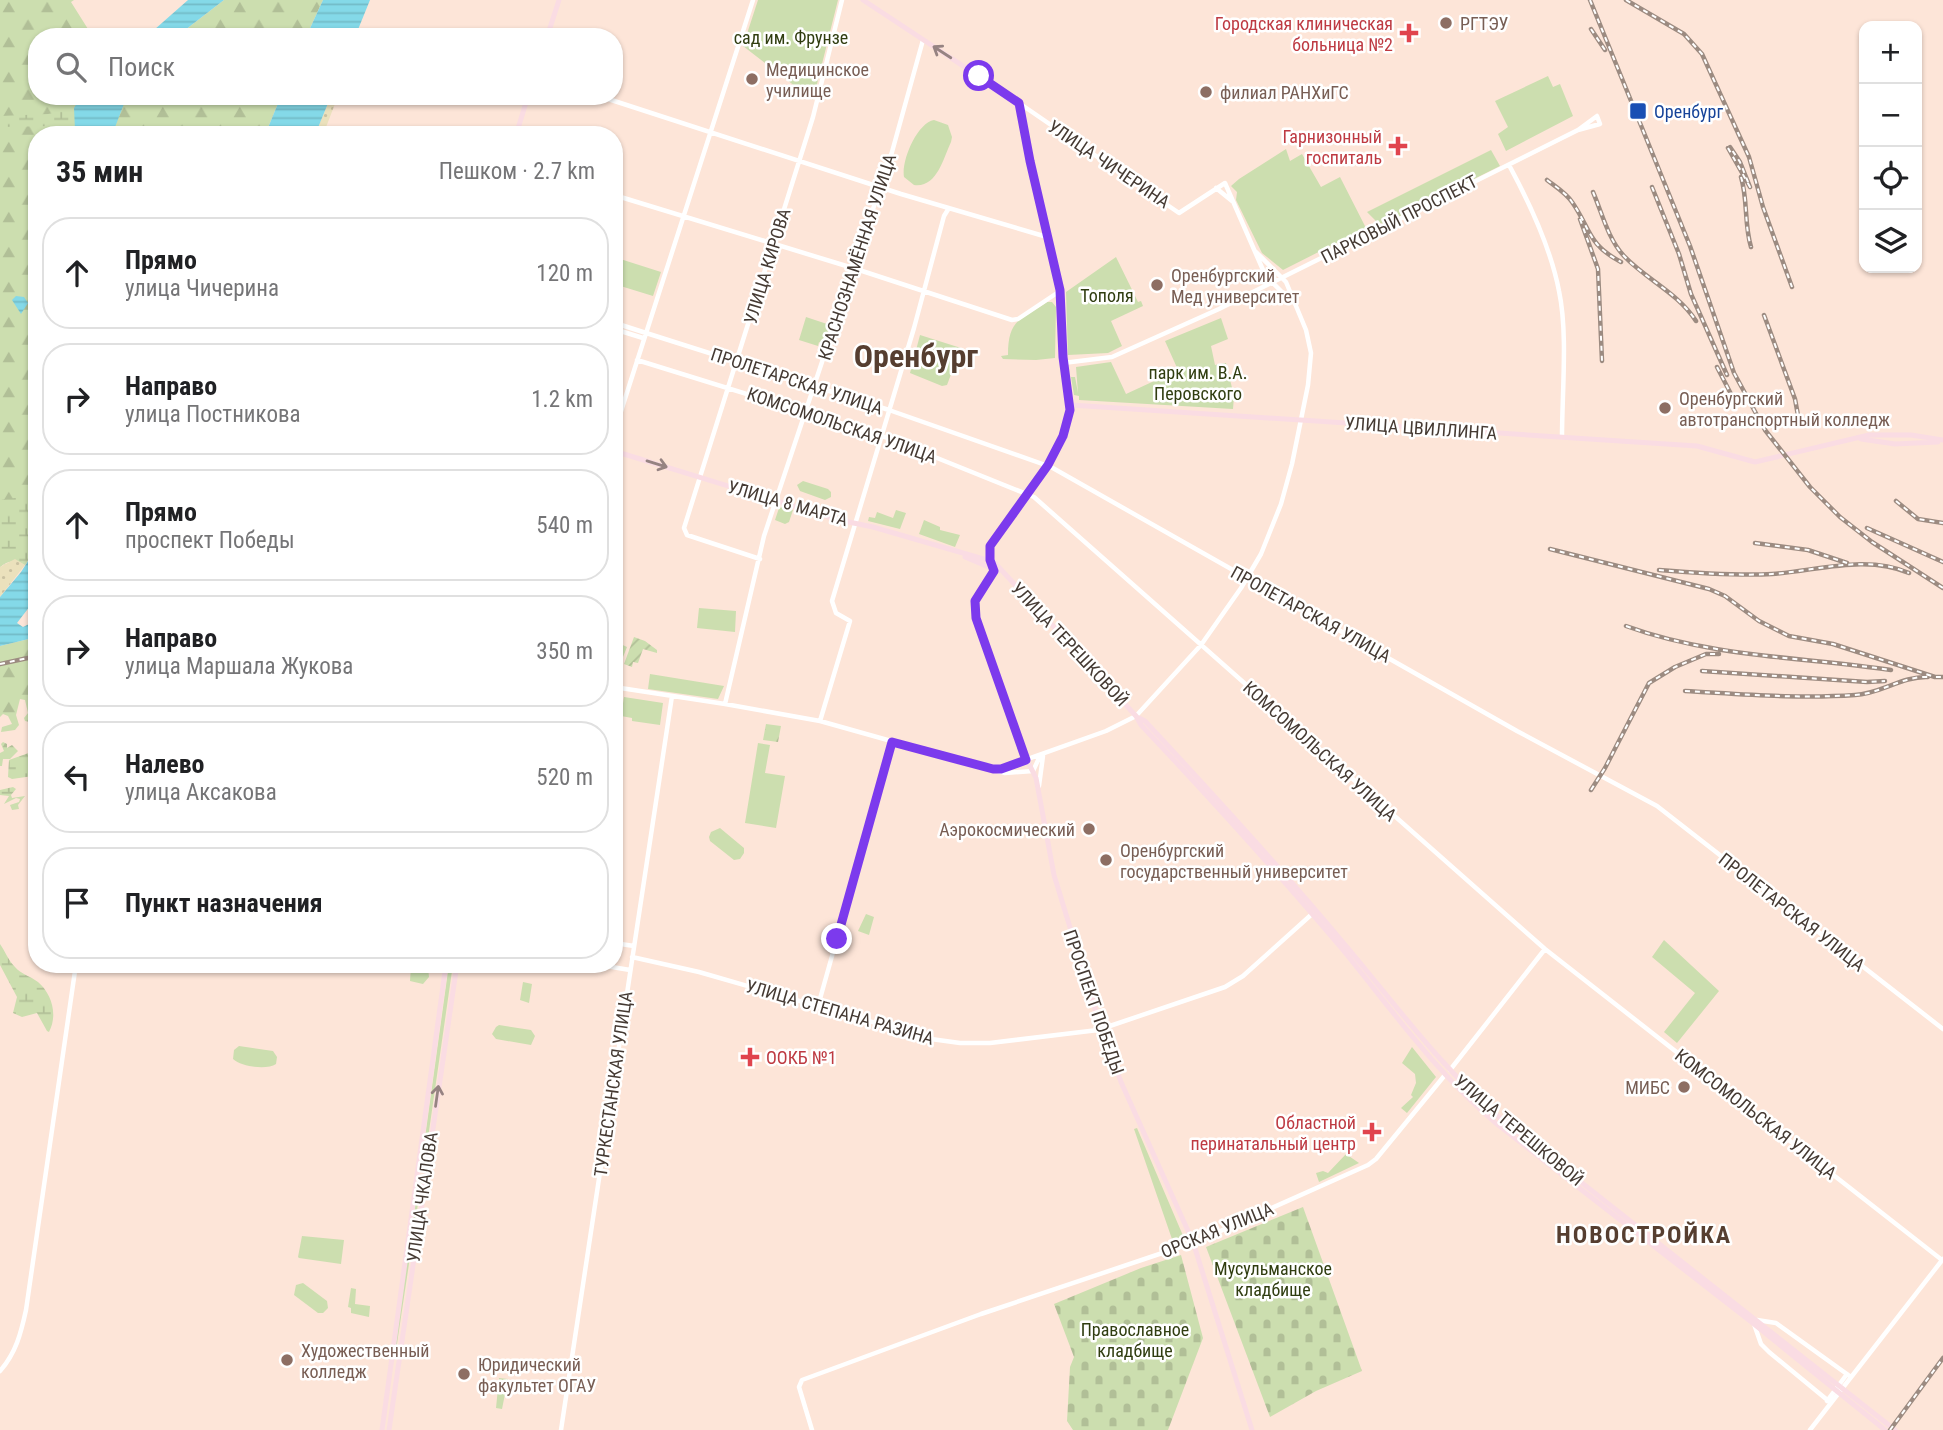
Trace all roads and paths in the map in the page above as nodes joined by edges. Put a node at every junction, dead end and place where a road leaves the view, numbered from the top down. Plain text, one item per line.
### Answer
1 (559, 0) edge
2 (753, 0) edge
3 (842, 0) edge
4 (863, 0) edge
5 (550, 28) edge
6 (923, 40) junction
7 (1019, 103) junction
8 (623, 104) edge
9 (525, 105) edge
10 (519, 126) edge
11 (1578, 130) dead end
12 (709, 132) junction
13 (799, 161) junction
14 (1509, 165) junction
15 (879, 187) junction
16 (1216, 188) junction
17 (623, 198) edge
18 (1233, 201) junction
19 (949, 208) junction
20 (683, 216) junction
21 (1048, 237) junction
22 (774, 243) junction
23 (1256, 251) junction
24 (853, 268) junction
25 (1275, 270) junction
26 (1266, 275) junction
27 (1283, 277) junction
28 (1272, 283) junction
29 (1288, 286) junction
30 (1060, 290) junction
31 (1280, 290) junction
32 (924, 291) junction
33 (1294, 304) junction
34 (623, 329) edge
35 (645, 335) junction
36 (637, 360) junction
37 (737, 362) junction
38 (1063, 363) junction
39 (729, 387) junction
40 (814, 387) junction
41 (623, 404) edge
42 (1070, 405) junction
43 (889, 410) junction
44 (806, 411) junction
45 (1302, 420) junction
46 (881, 435) junction
47 (1895, 435) junction
48 (1911, 435) junction
49 (1562, 437) junction
50 (1854, 438) junction
51 (1943, 440) edge
52 (1895, 444) junction
53 (1910, 445) junction
54 (623, 454) edge
55 (1048, 465) junction
56 (700, 477) junction
57 (1028, 493) junction
58 (775, 500) junction
59 (855, 523) junction
60 (962, 555) junction
61 (760, 559) junction
62 (990, 560) junction
63 (996, 568) junction
64 (1247, 579) junction
65 (1201, 645) junction
66 (623, 688) edge
67 (672, 696) junction
68 (726, 704) junction
69 (1136, 716) junction
70 (820, 722) junction
71 (892, 742) junction
72 (1042, 755) junction
73 (1026, 760) junction
74 (997, 770) junction
75 (1033, 771) junction
76 (1037, 790) junction
77 (1312, 914) junction
78 (623, 944) edge
79 (634, 946) junction
80 (1545, 949) junction
81 (632, 957) junction
82 (623, 969) edge
83 (630, 970) junction
84 (75, 973) edge
85 (445, 973) edge
86 (456, 973) edge
87 (818, 1006) junction
88 (1943, 1029) edge
89 (1101, 1030) junction
90 (1447, 1073) junction
91 (423, 1140) junction
92 (430, 1141) junction
93 (422, 1167) junction
94 (1193, 1242) junction
95 (1943, 1259) edge
96 (1756, 1322) junction
97 (1800, 1358) junction
98 (395, 1360) junction
99 (0, 1371) edge
100 (1849, 1376) junction
101 (1829, 1402) junction
102 (382, 1430) edge
103 (389, 1430) edge
104 (561, 1430) edge
105 (812, 1430) edge
106 (1252, 1430) edge
107 (1810, 1430) edge
108 (1885, 1430) edge
109 (1895, 1430) edge

1 - 5 main road
2 - 12 main road
3 - 13 main road, УЛИЦА КИРОВА
4 - 6 main road, УЛИЦА ЧИЧЕРИНА
7 -> 6 main road, УЛИЦА ЧИЧЕРИНА
6 - 15 main road, КРАСНОЗНАМЁННАЯ УЛИЦА
7 - 16 main road, УЛИЦА ЧИЧЕРИНА
7 - 21 main road
8 - 12 main road
9 - 10 main road
11 - 14 main road, ПАРКОВЫЙ ПРОСПЕКТ
12 - 13 main road
12 - 20 main road
13 - 15 main road
13 - 22 main road, УЛИЦА КИРОВА
14 - 27 main road, ПАРКОВЫЙ ПРОСПЕКТ
14 - 49 main road
15 - 19 main road
15 - 24 main road, КРАСНОЗНАМЁННАЯ УЛИЦА
16 - 18 main road
16 - 18 main road
17 - 20 main road
18 - 23 main road
19 - 21 main road
19 - 32 main road
20 - 22 main road
20 - 35 main road
21 - 30 main road
22 - 24 main road
22 - 37 main road, УЛИЦА КИРОВА
23 - 25 main road
23 - 26 main road
24 - 32 main road
24 - 40 main road, КРАСНОЗНАМЁННАЯ УЛИЦА
25 - 26 main road
25 - 27 main road
26 - 28 main road
27 - 28 main road, ПАРКОВЫЙ ПРОСПЕКТ
27 - 29 main road
28 - 31 main road
28 - 38 main road, ПАРКОВЫЙ ПРОСПЕКТ
29 - 31 main road
29 - 33 main road
30 - 32 main road
30 - 38 main road
31 - 33 main road
32 - 43 main road
33 - 45 main road
34 - 35 main road, ПРОЛЕТАРСКАЯ УЛИЦА
35 - 36 main road
35 - 37 main road, ПРОЛЕТАРСКАЯ УЛИЦА
36 - 39 main road, КОМСОМОЛЬСКАЯ УЛИЦА
36 - 41 main road
37 - 39 main road, УЛИЦА КИРОВА
37 - 40 main road, ПРОЛЕТАРСКАЯ УЛИЦА
38 - 42 main road
39 - 44 main road, КОМСОМОЛЬСКАЯ УЛИЦА
39 - 56 main road, УЛИЦА КИРОВА
40 - 43 main road, ПРОЛЕТАРСКАЯ УЛИЦА
40 - 44 main road, КРАСНОЗНАМЁННАЯ УЛИЦА
42 - 45 main road, УЛИЦА ЦВИЛЛИНГА
42 - 55 main road
43 - 46 main road
43 - 55 main road, ПРОЛЕТАРСКАЯ УЛИЦА
44 - 46 main road, КОМСОМОЛЬСКАЯ УЛИЦА
44 - 58 main road, КРАСНОЗНАМЁННАЯ УЛИЦА
45 - 49 main road, УЛИЦА ЦВИЛЛИНГА
45 - 64 main road
46 - 57 main road, КОМСОМОЛЬСКАЯ УЛИЦА
46 - 59 main road
47 - 48 main road
47 - 50 main road
47 - 52 main road
48 - 51 main road
48 - 53 main road
49 - 50 main road, УЛИЦА ЦВИЛЛИНГА
50 - 52 main road
51 - 53 main road
52 - 53 main road
54 -> 56 main road, УЛИЦА 8 МАРТА
55 - 57 main road
55 - 64 main road, ПРОЛЕТАРСКАЯ УЛИЦА
56 - 58 main road, УЛИЦА 8 МАРТА
56 - 61 main road, УЛИЦА КИРОВА
57 - 62 main road
57 - 65 main road, КОМСОМОЛЬСКАЯ УЛИЦА
58 - 59 main road, УЛИЦА 8 МАРТА
58 - 61 main road, КРАСНОЗНАМЁННАЯ УЛИЦА
59 - 60 main road, УЛИЦА 8 МАРТА
59 - 70 main road
60 - 62 main road, УЛИЦА 8 МАРТА
60 - 63 main road, УЛИЦА 8 МАРТА
61 - 68 main road, КРАСНОЗНАМЁННАЯ УЛИЦА
62 - 63 main road
63 - 69 main road, УЛИЦА ТЕРЕШКОВОЙ
63 - 73 main road, ПРОСПЕКТ ПОБЕДЫ
64 - 65 main road
64 - 88 main road, ПРОЛЕТАРСКАЯ УЛИЦА
65 - 69 main road
65 - 80 main road, КОМСОМОЛЬСКАЯ УЛИЦА
66 - 67 main road
67 - 68 main road
67 - 79 main road, ТУРКЕСТАНСКАЯ УЛИЦА
68 - 70 main road
69 - 72 main road
69 - 77 main road, УЛИЦА ТЕРЕШКОВОЙ
69 - 90 main road, УЛИЦА ТЕРЕШКОВОЙ
70 - 71 main road
71 - 74 main road
71 - 87 main road
72 - 73 main road
72 - 75 main road
72 - 76 main road
73 - 74 main road
73 - 75 main road, ПРОСПЕКТ ПОБЕДЫ
74 - 75 main road
75 - 76 main road, ПРОСПЕКТ ПОБЕДЫ
76 - 89 main road, ПРОСПЕКТ ПОБЕДЫ
77 - 89 main road, УЛИЦА СТЕПАНА РАЗИНА
77 - 90 main road, УЛИЦА ТЕРЕШКОВОЙ
78 - 79 main road
79 - 81 main road, ТУРКЕСТАНСКАЯ УЛИЦА
80 - 90 main road, ОРСКАЯ УЛИЦА
80 - 95 main road, КОМСОМОЛЬСКАЯ УЛИЦА
81 - 83 main road, ТУРКЕСТАНСКАЯ УЛИЦА
81 - 87 main road, УЛИЦА СТЕПАНА РАЗИНА
82 - 83 main road
83 - 104 main road, ТУРКЕСТАНСКАЯ УЛИЦА
84 - 99 main road
85 - 91 main road, УЛИЦА ЧКАЛОВА
92 -> 86 main road, УЛИЦА ЧКАЛОВА
87 - 89 main road, УЛИЦА СТЕПАНА РАЗИНА
89 - 94 main road, ПРОСПЕКТ ПОБЕДЫ
90 - 94 main road, ОРСКАЯ УЛИЦА
90 - 96 main road, УЛИЦА ТЕРЕШКОВОЙ
91 - 92 main road
91 - 93 main road, УЛИЦА ЧКАЛОВА
92 - 93 main road, УЛИЦА ЧКАЛОВА
93 - 98 main road, УЛИЦА ЧКАЛОВА
94 - 105 main road, ОРСКАЯ УЛИЦА
94 - 106 main road, ПРОСПЕКТ ПОБЕДЫ
95 - 100 main road
96 - 97 main road, УЛИЦА ТЕРЕШКОВОЙ
96 - 100 main road
96 - 101 main road
97 - 108 main road, УЛИЦА ТЕРЕШКОВОЙ
97 - 109 main road, УЛИЦА ТЕРЕШКОВОЙ
98 - 102 main road, УЛИЦА ЧКАЛОВА
98 - 103 main road, УЛИЦА ЧКАЛОВА
100 - 101 main road
101 - 107 main road

